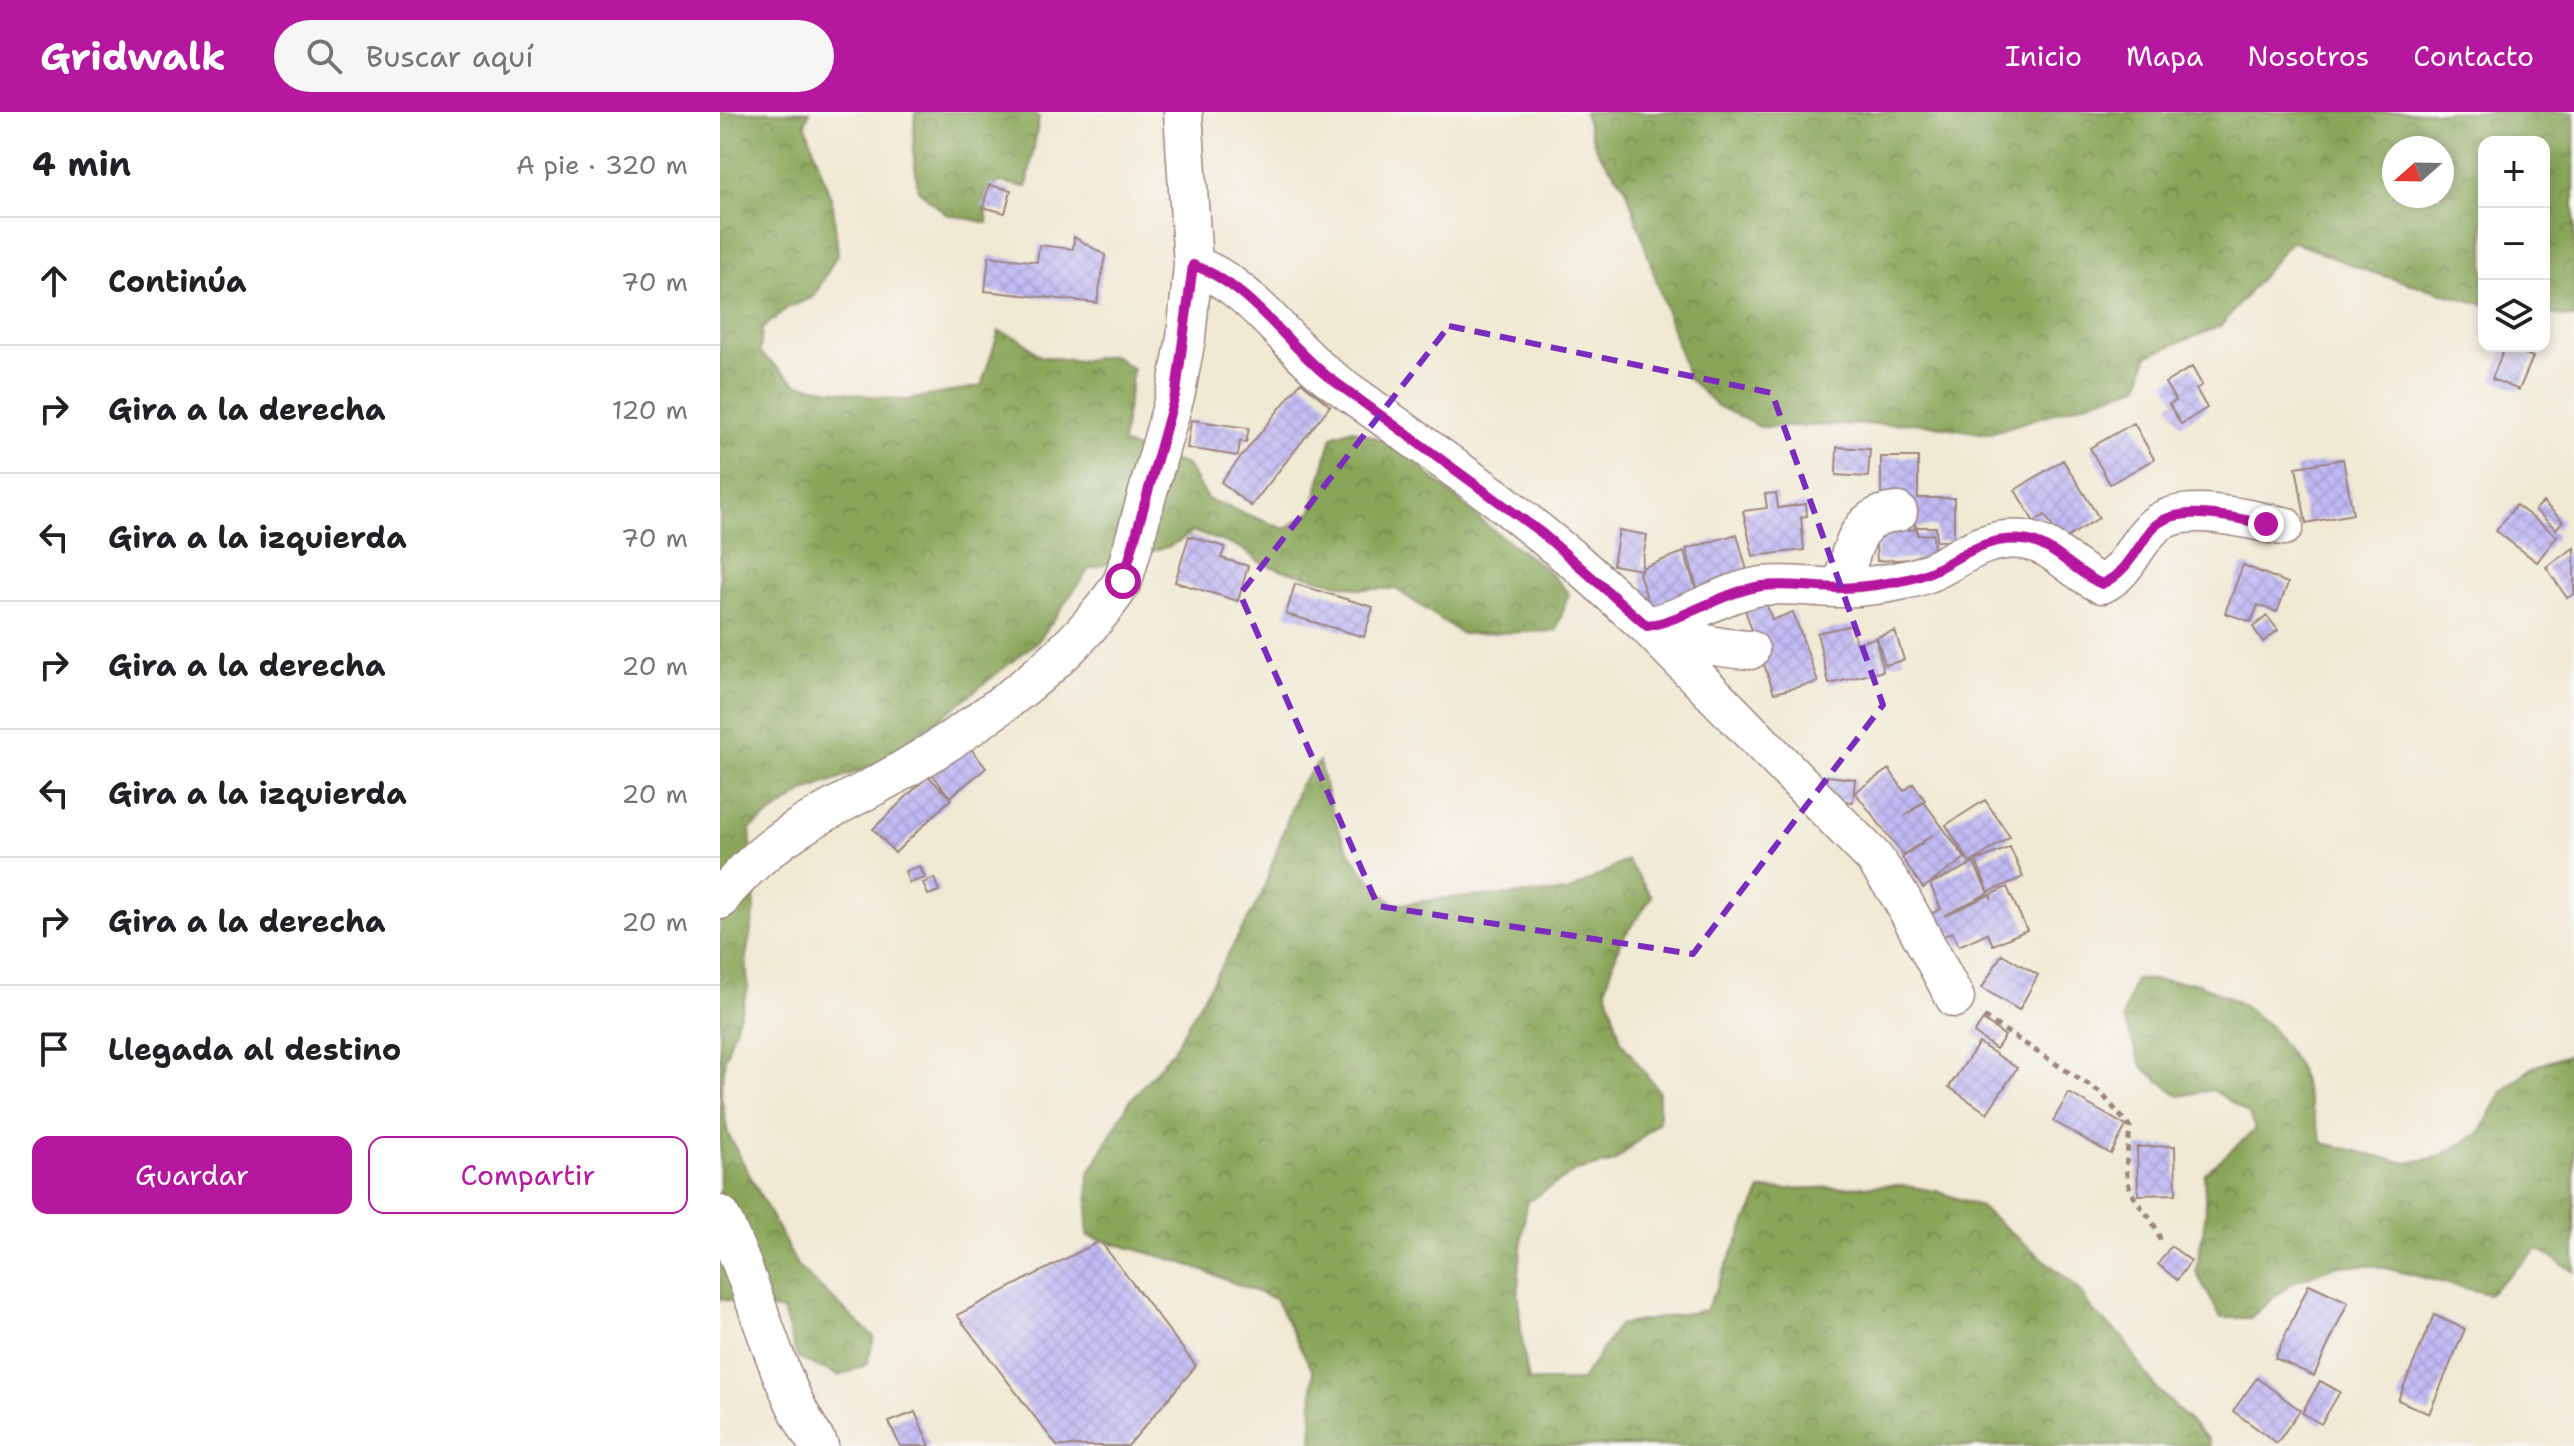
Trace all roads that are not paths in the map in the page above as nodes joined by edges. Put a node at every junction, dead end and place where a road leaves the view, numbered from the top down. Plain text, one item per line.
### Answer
1 (1183, 112) edge
2 (1193, 265) junction
3 (1898, 512) dead end
4 (2284, 526) dead end
5 (1853, 569) junction
6 (1660, 624) junction
7 (1750, 650) dead end
8 (720, 900) edge
9 (1955, 998) road end
10 (720, 1215) edge
11 (819, 1446) edge

1 - 2 street
2 - 6 street
2 - 8 street
3 - 5 street
4 - 5 street
5 - 6 street
6 - 7 street
6 - 9 street
10 - 11 street

